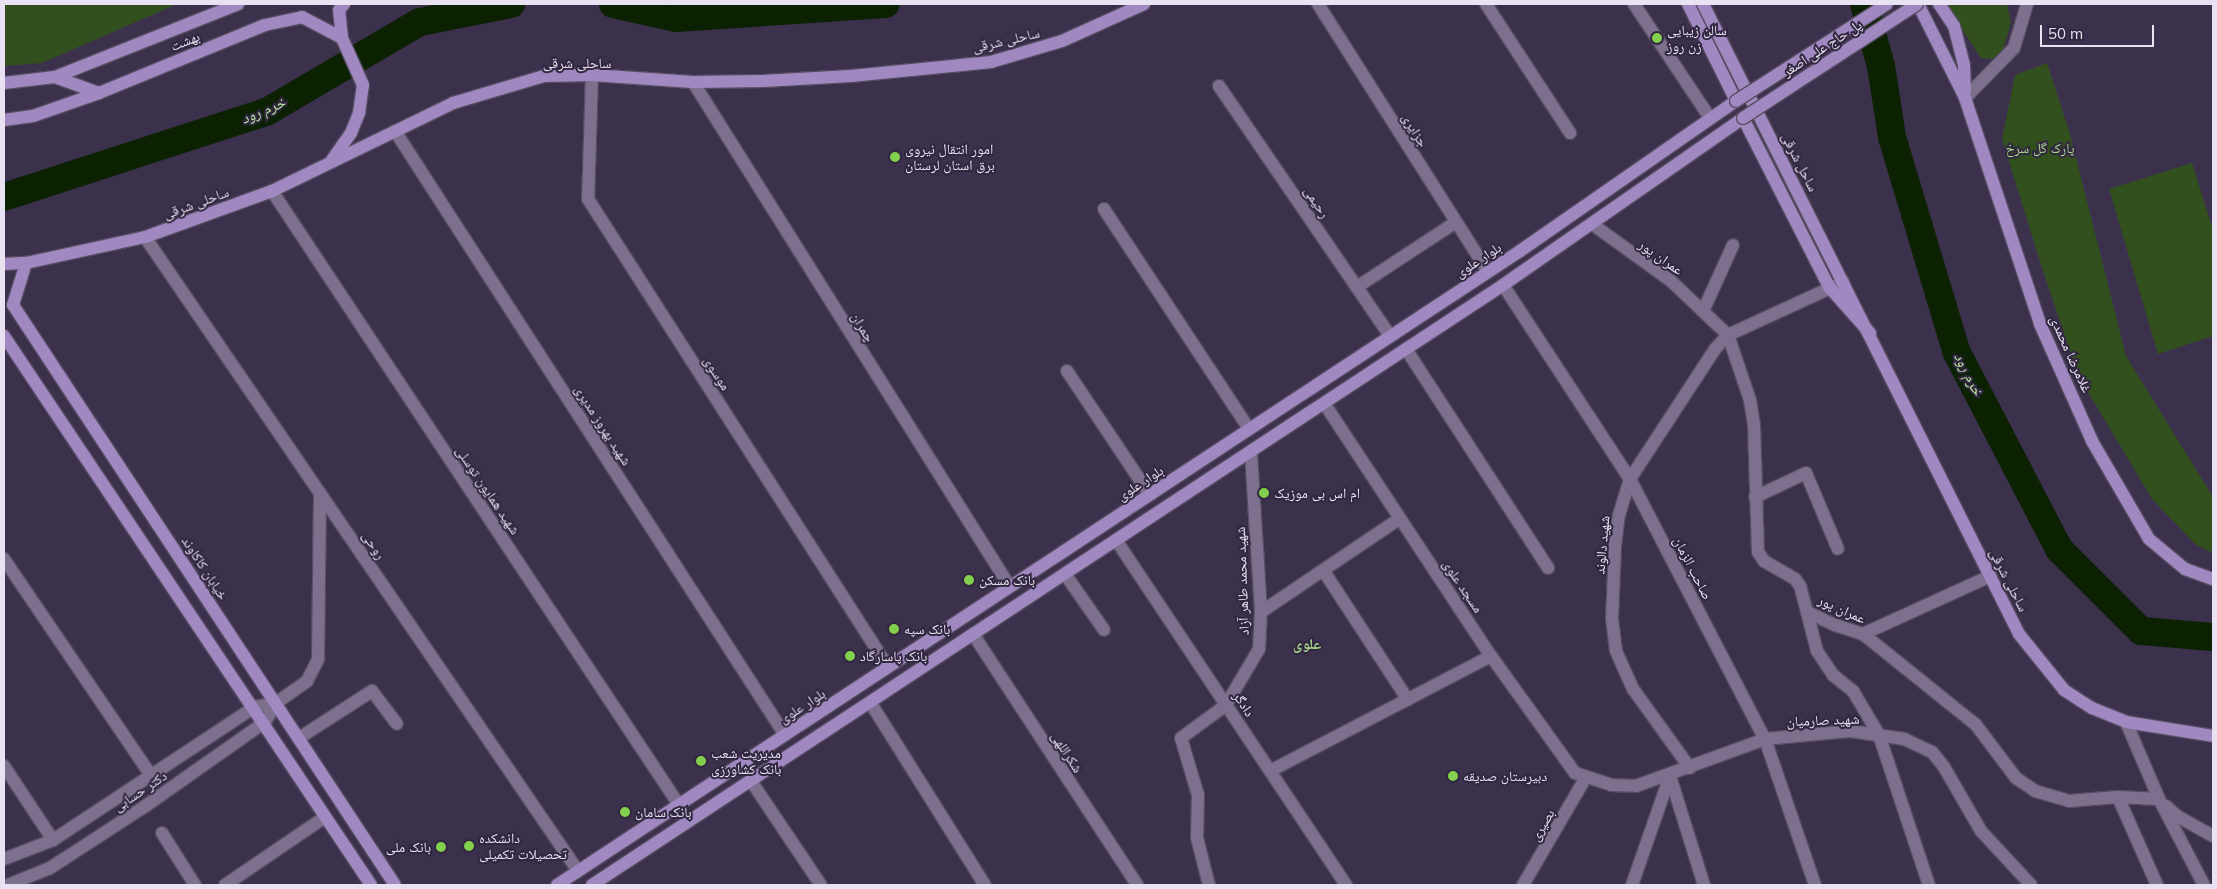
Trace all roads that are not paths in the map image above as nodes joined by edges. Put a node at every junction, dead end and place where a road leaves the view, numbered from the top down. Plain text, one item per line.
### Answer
1 (238, 4) edge
2 (344, 4) edge
3 (1144, 4) edge
4 (1318, 4) edge
5 (1486, 4) edge
6 (1634, 4) edge
7 (1688, 4) edge
8 (1704, 4) edge
9 (1887, 4) edge
10 (1917, 4) edge
11 (1939, 4) edge
12 (2025, 6) edge
13 (342, 38) junction
14 (592, 75) junction
15 (56, 77) junction
16 (693, 82) junction
17 (4, 83) edge
18 (1219, 86) dead end
19 (98, 93) junction
20 (1966, 98) junction
21 (1736, 101) junction
22 (1710, 118) junction
23 (1743, 118) junction
24 (4, 120) edge
25 (396, 130) junction
26 (1570, 133) dead end
27 (331, 161) junction
28 (272, 191) junction
29 (1104, 208) dead end
30 (1456, 222) junction
31 (1592, 224) junction
32 (146, 237) junction
33 (1733, 245) dead end
34 (26, 263) junction
35 (4, 264) edge
36 (1488, 272) junction
37 (1843, 282) junction
38 (1503, 285) junction
39 (1357, 287) junction
40 (1830, 287) junction
41 (8, 302) edge
42 (1704, 309) junction
43 (1870, 333) junction
44 (1728, 335) junction
45 (4, 336) edge
46 (1390, 336) junction
47 (1406, 349) junction
48 (1067, 371) dead end
49 (1324, 403) junction
50 (1249, 429) junction
51 (1251, 451) junction
52 (1630, 479) junction
53 (320, 493) junction
54 (1150, 495) junction
55 (1755, 497) junction
56 (1399, 519) junction
57 (1116, 540) junction
58 (1838, 548) dead end
59 (4, 559) edge
60 (1548, 568) dead end
61 (1324, 570) junction
62 (1065, 574) junction
63 (1990, 576) junction
64 (2213, 579) edge
65 (1010, 587) junction
66 (1261, 612) junction
67 (1808, 612) junction
68 (1104, 630) dead end
69 (973, 634) junction
70 (1863, 634) junction
71 (1491, 656) junction
72 (888, 667) junction
73 (1408, 700) junction
74 (870, 702) junction
75 (276, 703) junction
76 (1226, 705) junction
77 (255, 707) junction
78 (265, 722) junction
79 (2126, 722) junction
80 (397, 724) dead end
81 (785, 735) junction
82 (1879, 735) junction
83 (2213, 736) edge
84 (299, 738) junction
85 (1765, 739) junction
86 (4, 766) edge
87 (1690, 768) junction
88 (1270, 771) junction
89 (1670, 776) junction
90 (152, 777) junction
91 (1585, 778) junction
92 (751, 781) junction
93 (2118, 797) junction
94 (2159, 799) junction
95 (679, 805) junction
96 (325, 817) junction
97 (162, 833) dead end
98 (2213, 836) edge
99 (53, 840) junction
100 (4, 859) edge
101 (578, 871) junction
102 (1531, 879) edge
103 (8, 885) edge
104 (195, 885) edge
105 (225, 885) edge
106 (371, 885) edge
107 (395, 885) edge
108 (557, 885) edge
109 (592, 885) edge
110 (821, 885) edge
111 (985, 885) edge
112 (1137, 885) edge
113 (1209, 885) edge
114 (1346, 885) edge
115 (1523, 885) edge
116 (1632, 885) edge
117 (1704, 885) edge
118 (1815, 885) edge
119 (1929, 885) edge
120 (2031, 885) edge
121 (2157, 885) edge
122 (2204, 885) edge

1 - 15 main road, بهشت
2 - 13 main road
3 - 16 main road, ساحلی شرقی
4 - 30 street, جزایری
5 - 26 street
6 - 22 street
7 - 21 main road
8 - 37 main road, ساحل شرقی
9 - 21 main road, پل حاج علی اصغر, bridge
10 - 20 main road, غلامرضا محمدی
10 - 23 main road, پل حاج علی اصغر, bridge
11 - 20 main road, غلامرضا محمدی
12 - 20 street
13 - 19 main road, بهشت
13 - 27 main road
14 - 16 main road, ساحلی شرقی
14 - 25 main road, ساحلی شرقی
14 - 72 street, موسوی
15 - 17 main road, بهشت
15 - 19 main road
16 - 65 street, چمران
18 - 39 street, رحیمی
19 - 24 main road, بهشت
20 - 64 main road, غلامرضا محمدی
21 - 22 main road, بلوار علوی
22 - 36 main road, بلوار علوی
23 - 31 main road
23 - 40 main road
25 - 27 main road, ساحلی شرقی
25 - 81 street, شهید بهروز مدیری
27 - 28 main road, ساحلی شرقی
28 - 32 main road, ساحلی شرقی
28 - 95 street, شهید همایون توسلی
29 - 50 street
30 - 36 street, جزایری
30 - 39 street
31 - 38 main road
31 - 42 street, عمران پور
32 - 34 main road, ساحلی شرقی
32 - 53 street, روحی
33 - 42 street
34 - 35 main road, ساحلی شرقی
34 - 41 main road, خیابان کاکاوند
36 - 46 main road, بلوار علوی
37 - 40 street
37 - 43 main road, ساحل شرقی
38 - 47 main road
38 - 52 street, صاحب الزمان
39 - 46 street, رحیمی
40 - 43 main road
40 - 44 street
41 - 75 main road, خیابان کاکاوند
42 - 44 street, عمران پور
43 - 63 main road, ساحلی شرقی
44 - 52 street, شهید دالوند
44 - 55 street, عمران پور
45 - 77 main road
46 - 50 main road, بلوار علوی
47 - 49 main road
47 - 60 street
48 - 54 street
49 - 51 main road
49 - 56 street, مسجد علوی
50 - 54 main road, بلوار علوی
51 - 57 main road
51 - 66 street, شهید محمد طاهر آزاد
52 - 85 street, صاحب الزمان
52 - 87 street, شهید دالوند
53 - 75 street, دکتر حسابی
53 - 101 street, روحی
54 - 65 main road, بلوار علوی
55 - 58 street
55 - 67 street, عمران پور
56 - 61 street
56 - 71 street, مسجد علوی
57 - 62 main road
57 - 76 street, دادگر
59 - 90 street
61 - 66 street
61 - 73 street
62 - 68 street
62 - 69 main road
63 - 70 street
63 - 79 main road, ساحلی شرقی
65 - 72 main road, بلوار علوی
66 - 76 street, شهید محمد طاهر آزاد
67 - 70 street, عمران پور
67 - 82 street
69 - 74 main road
69 - 112 street, شکراللهی
70 - 93 street, عمران پور
71 - 73 street
71 - 91 street, مسجد علوی
72 - 81 main road, بلوار علوی
73 - 88 street
74 - 92 main road
74 - 111 street
75 - 77 street, دکتر حسابی
75 - 78 street, دکتر حسابی
75 - 84 main road, خیابان کاکاوند
76 - 88 street, دادگر
76 - 113 street, شهید محمد طاهر آزاد
77 - 78 main road
77 - 90 street, دکتر حسابی
78 - 96 main road
78 - 103 street, دکتر حسابی
79 - 83 main road, ساحلی شرقی
79 - 94 street
80 - 84 street
81 - 95 main road, بلوار علوی
82 - 85 street, شهید صارمیان
82 - 119 street
82 - 120 street, شهید صارمیان
84 - 107 main road, خیابان کاکاوند
85 - 87 street, شهید صارمیان
85 - 118 street, صاحب الزمان
86 - 99 street
87 - 89 street, شهید صارمیان
88 - 114 street, دادگر
89 - 91 street, شهید صارمیان
89 - 116 street
89 - 117 street
90 - 99 street, دکتر حسابی
91 - 102 street, بصیری
92 - 109 main road
92 - 110 street
93 - 94 street, عمران پور
93 - 121 street
94 - 98 street
94 - 122 street
95 - 101 main road, بلوار علوی
96 - 105 street
96 - 106 main road
97 - 104 street
99 - 100 street, دکتر حسابی
101 - 108 main road, بلوار علوی
102 - 115 street, بصیری

